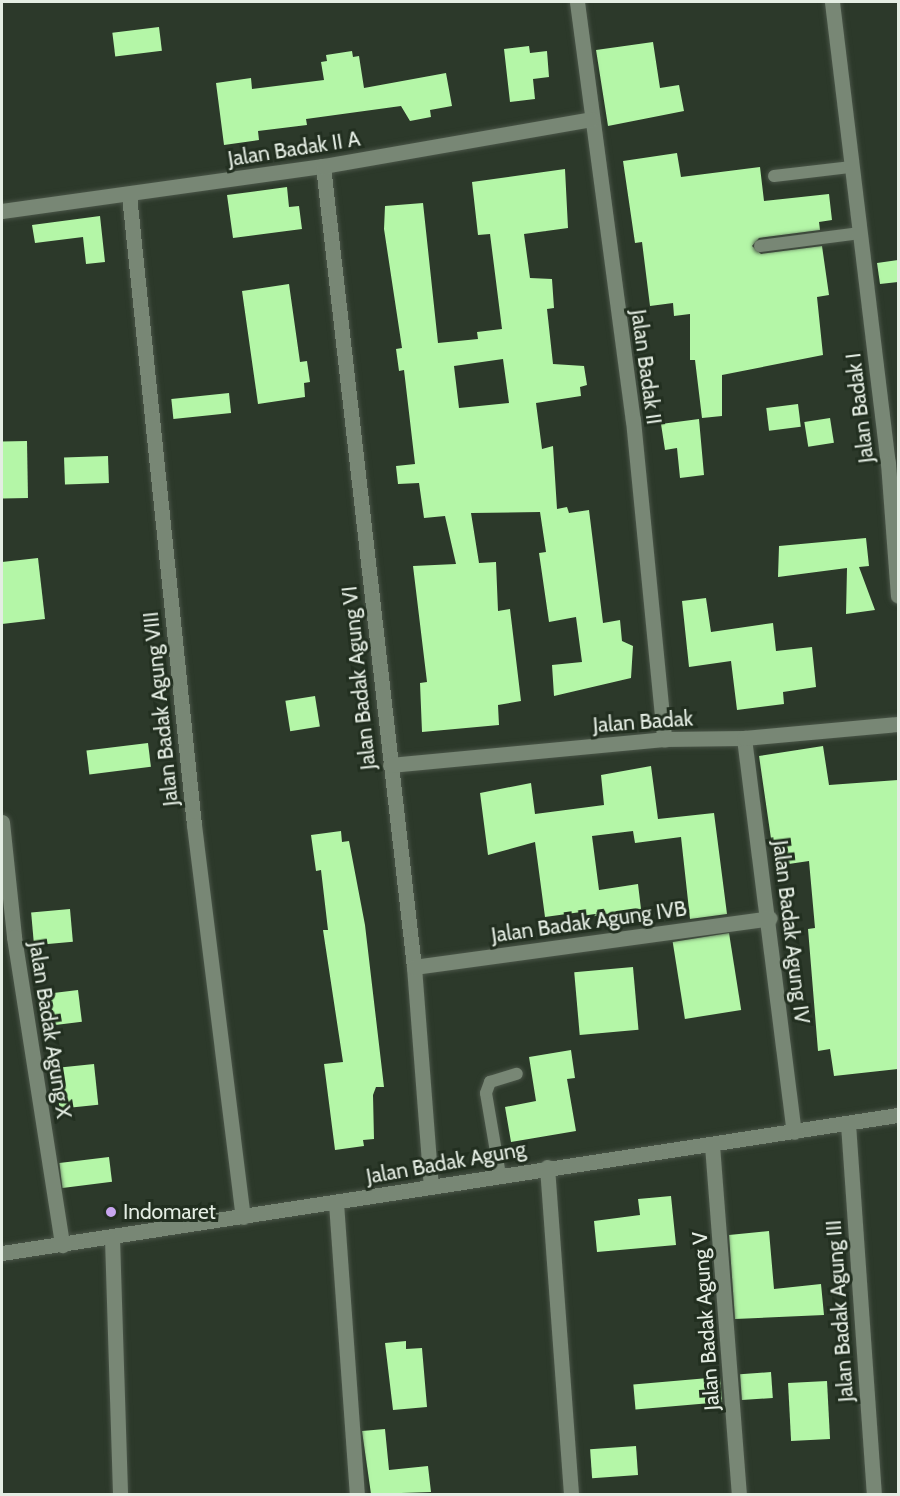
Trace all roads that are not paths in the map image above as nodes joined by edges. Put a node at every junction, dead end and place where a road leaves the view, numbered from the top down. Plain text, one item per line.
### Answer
1 (577, 2) edge
2 (832, 2) edge
3 (591, 119) junction
4 (323, 166) junction
5 (851, 167) junction
6 (774, 176) dead end
7 (129, 195) junction
8 (2, 211) edge
9 (860, 233) junction
10 (760, 246) dead end
11 (898, 596) edge
12 (898, 724) edge
13 (744, 738) junction
14 (664, 739) junction
15 (390, 765) junction
16 (2, 822) edge
17 (770, 918) junction
18 (414, 967) junction
19 (517, 1074) dead end
20 (898, 1115) edge
21 (848, 1124) junction
22 (794, 1132) junction
23 (712, 1145) junction
24 (547, 1167) junction
25 (500, 1175) junction
26 (431, 1186) junction
27 (336, 1203) junction
28 (243, 1217) junction
29 (112, 1238) junction
30 (62, 1245) junction
31 (2, 1253) edge
32 (120, 1494) edge
33 (357, 1494) edge
34 (571, 1494) edge
35 (739, 1494) edge
36 (874, 1494) edge

1 - 3 street, Jalan Badak II
2 - 5 street, Jalan Badak I
3 - 4 street, Jalan Badak II A
3 - 14 street, Jalan Badak II
4 - 7 street, Jalan Badak II A
4 - 15 street, Jalan Badak Agung VI
5 - 6 lane
5 - 9 street, Jalan Badak I
7 - 8 street, Jalan Badak II A
7 - 28 street, Jalan Badak Agung VIII
9 - 10 lane
9 - 11 street, Jalan Badak I
12 - 13 street, Jalan Badak
13 - 14 street, Jalan Badak
13 - 17 street, Jalan Badak Agung IV
14 - 15 street, Jalan Badak
15 - 18 street, Jalan Badak Agung VI
16 - 30 street, Jalan Badak Agung X
17 - 18 street, Jalan Badak Agung IVB
17 - 22 street, Jalan Badak Agung IV
18 - 26 street, Jalan Badak Agung VI
19 - 25 lane
20 - 21 street, Jalan Badak Agung
21 - 22 street, Jalan Badak Agung
21 - 36 street, Jalan Badak Agung III
22 - 23 street, Jalan Badak Agung
23 - 24 street, Jalan Badak Agung
23 - 35 street, Jalan Badak Agung V
24 - 25 street, Jalan Badak Agung
24 - 34 street
25 - 26 street, Jalan Badak Agung
26 - 27 street, Jalan Badak Agung
27 - 28 street, Jalan Badak Agung
27 - 33 street
28 - 29 street, Jalan Badak Agung
29 - 30 street, Jalan Badak Agung
29 - 32 street
30 - 31 street, Jalan Badak Agung

